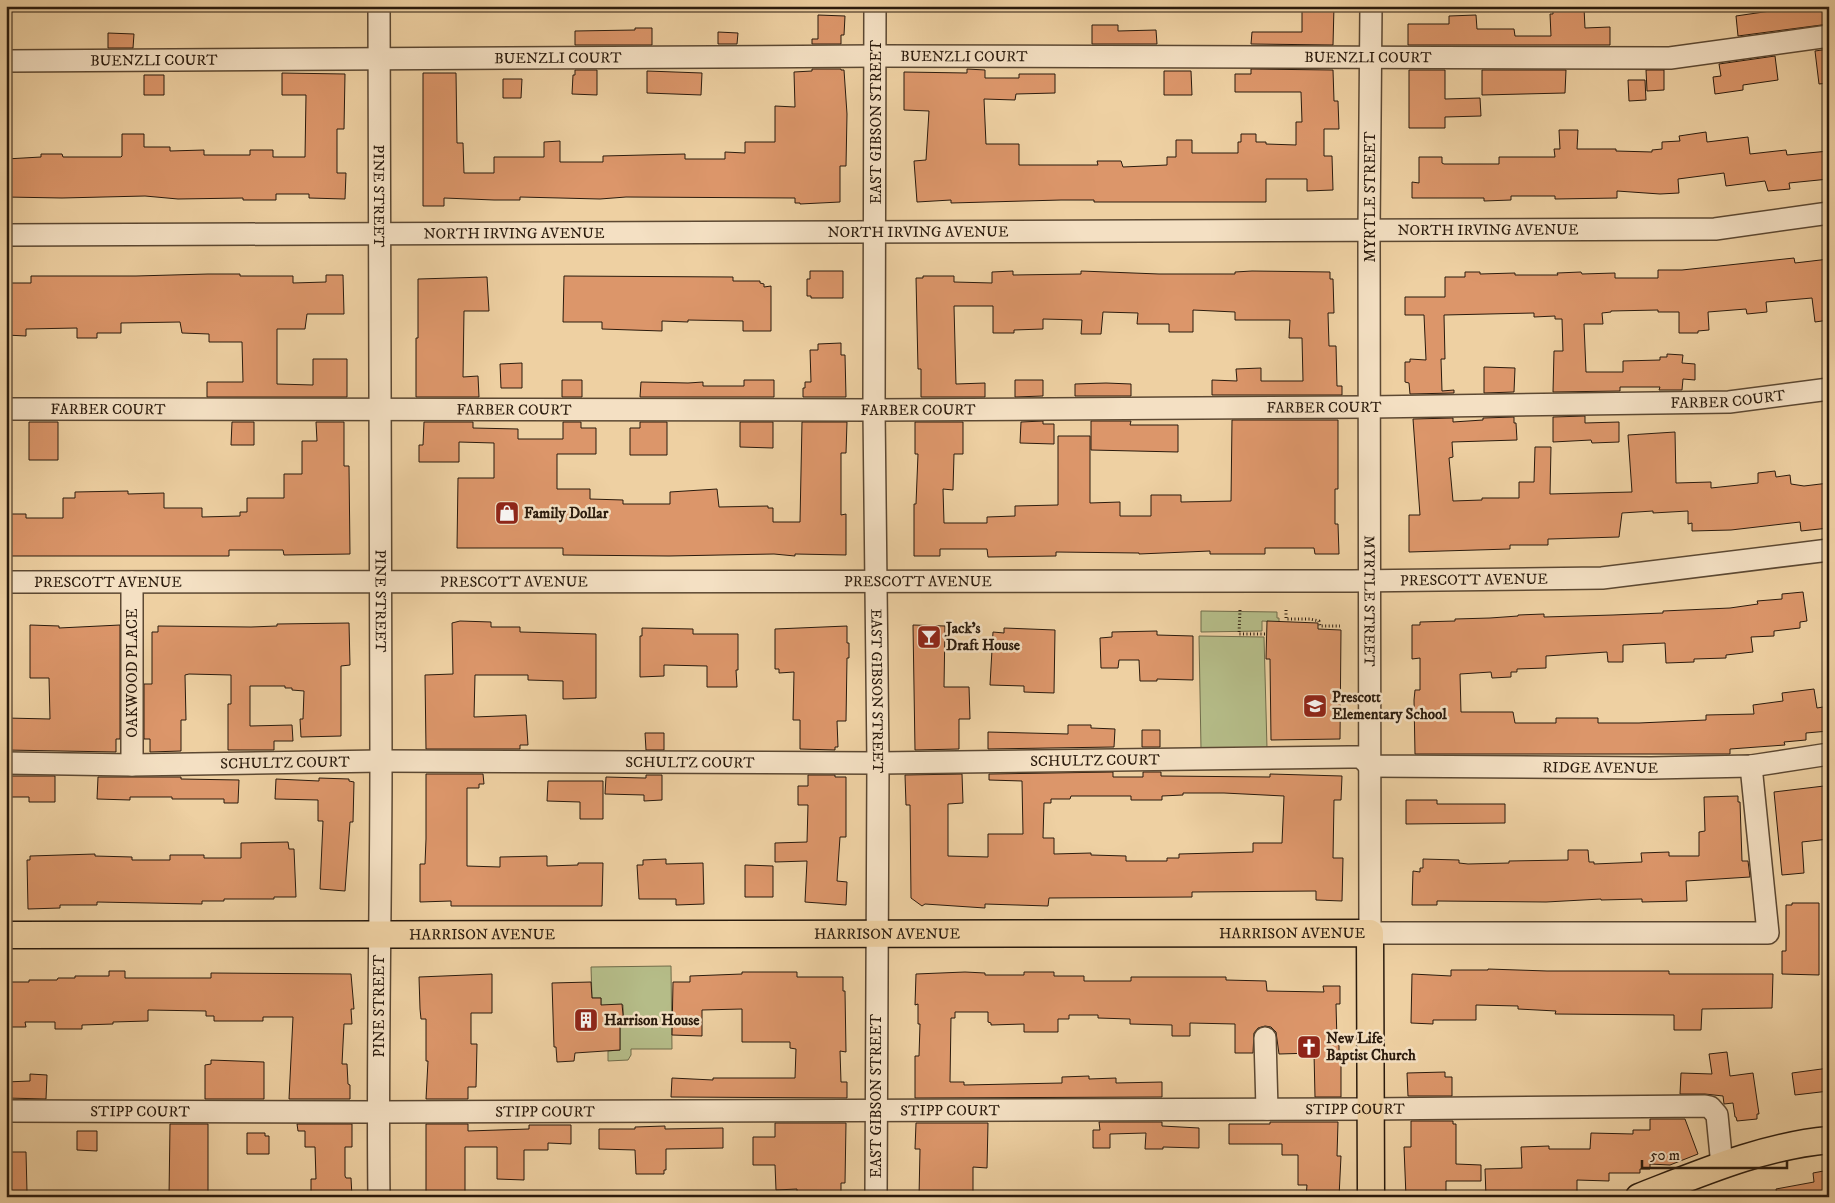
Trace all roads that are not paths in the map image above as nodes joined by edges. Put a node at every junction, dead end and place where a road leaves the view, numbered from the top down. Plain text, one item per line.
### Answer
1 (379, 6) edge
2 (875, 6) edge
3 (1371, 6) edge
4 (1829, 36) edge
5 (876, 56) junction
6 (1371, 58) junction
7 (378, 59) junction
8 (6, 61) edge
9 (1829, 213) edge
10 (1369, 230) junction
11 (876, 233) junction
12 (6, 234) edge
13 (378, 234) junction
14 (1829, 389) edge
15 (1369, 407) junction
16 (6, 409) edge
17 (378, 409) junction
18 (874, 410) junction
19 (1829, 550) edge
20 (1369, 580) junction
21 (877, 581) junction
22 (6, 582) edge
23 (132, 582) junction
24 (380, 582) junction
25 (1829, 754) edge
26 (381, 761) junction
27 (6, 763) edge
28 (878, 763) junction
29 (132, 765) junction
30 (1370, 766) junction
31 (1751, 766) junction
32 (1370, 933) junction
33 (878, 934) junction
34 (6, 935) edge
35 (380, 935) junction
36 (1265, 1038) dead end
37 (1267, 1109) junction
38 (1370, 1109) junction
39 (6, 1110) edge
40 (876, 1110) junction
41 (378, 1112) junction
42 (1829, 1140) edge
43 (1722, 1166) junction
44 (1669, 1191) edge
45 (379, 1197) edge
46 (876, 1197) edge
47 (1371, 1197) edge
48 (1639, 1197) edge

1 - 7 street, PINE STREET
2 - 5 street, EAST GIBSON STREET
3 - 6 street, MYRTLE STREET
4 - 6 street, BUENZLI COURT
5 - 6 street, BUENZLI COURT
5 - 7 street, BUENZLI COURT
5 - 11 street, EAST GIBSON STREET
6 - 10 street, MYRTLE STREET
7 - 8 street, BUENZLI COURT
7 - 13 street, PINE STREET
9 - 10 street, NORTH IRVING AVENUE
10 - 11 street, NORTH IRVING AVENUE
10 - 15 street, MYRTLE STREET
11 - 13 street, NORTH IRVING AVENUE
11 - 18 street, EAST GIBSON STREET
12 - 13 street, NORTH IRVING AVENUE
13 - 17 street, PINE STREET
14 - 15 street, FARBER COURT
15 - 18 street, FARBER COURT
15 - 20 street, MYRTLE STREET
16 - 17 street, FARBER COURT
17 - 18 street, FARBER COURT
17 - 24 street, PINE STREET
18 - 21 street, EAST GIBSON STREET
19 - 20 street, PRESCOTT AVENUE
20 - 21 street, PRESCOTT AVENUE
20 - 30 street, MYRTLE STREET
21 - 24 street, PRESCOTT AVENUE
21 - 28 street, EAST GIBSON STREET
22 - 23 street, PRESCOTT AVENUE
23 - 24 street, PRESCOTT AVENUE
23 - 29 street, OAKWOOD PLACE
24 - 26 street, PINE STREET
25 - 31 street, RIDGE AVENUE
26 - 28 street, SCHULTZ COURT
26 - 29 street, SCHULTZ COURT
26 - 35 street, PINE STREET
27 - 29 street, SCHULTZ COURT
28 - 30 street, SCHULTZ COURT
28 - 33 street, EAST GIBSON STREET
30 - 31 street, RIDGE AVENUE
30 - 32 street, MYRTLE STREET
31 - 32 street, HARRISON AVENUE
32 - 33 main road, HARRISON AVENUE
32 - 38 main road, MYRTLE STREET
33 - 35 main road, HARRISON AVENUE
33 - 40 street, EAST GIBSON STREET
34 - 35 main road, HARRISON AVENUE
35 - 41 street, PINE STREET
36 - 37 street
37 - 38 street, STIPP COURT
37 - 40 street, STIPP COURT
38 - 43 street, STIPP COURT
38 - 47 main road, MYRTLE STREET
39 - 41 street, STIPP COURT
40 - 41 street, STIPP COURT
40 - 46 street, EAST GIBSON STREET
41 - 45 street, PINE STREET
42 - 43 main road
43 - 44 main road
44 - 48 main road

